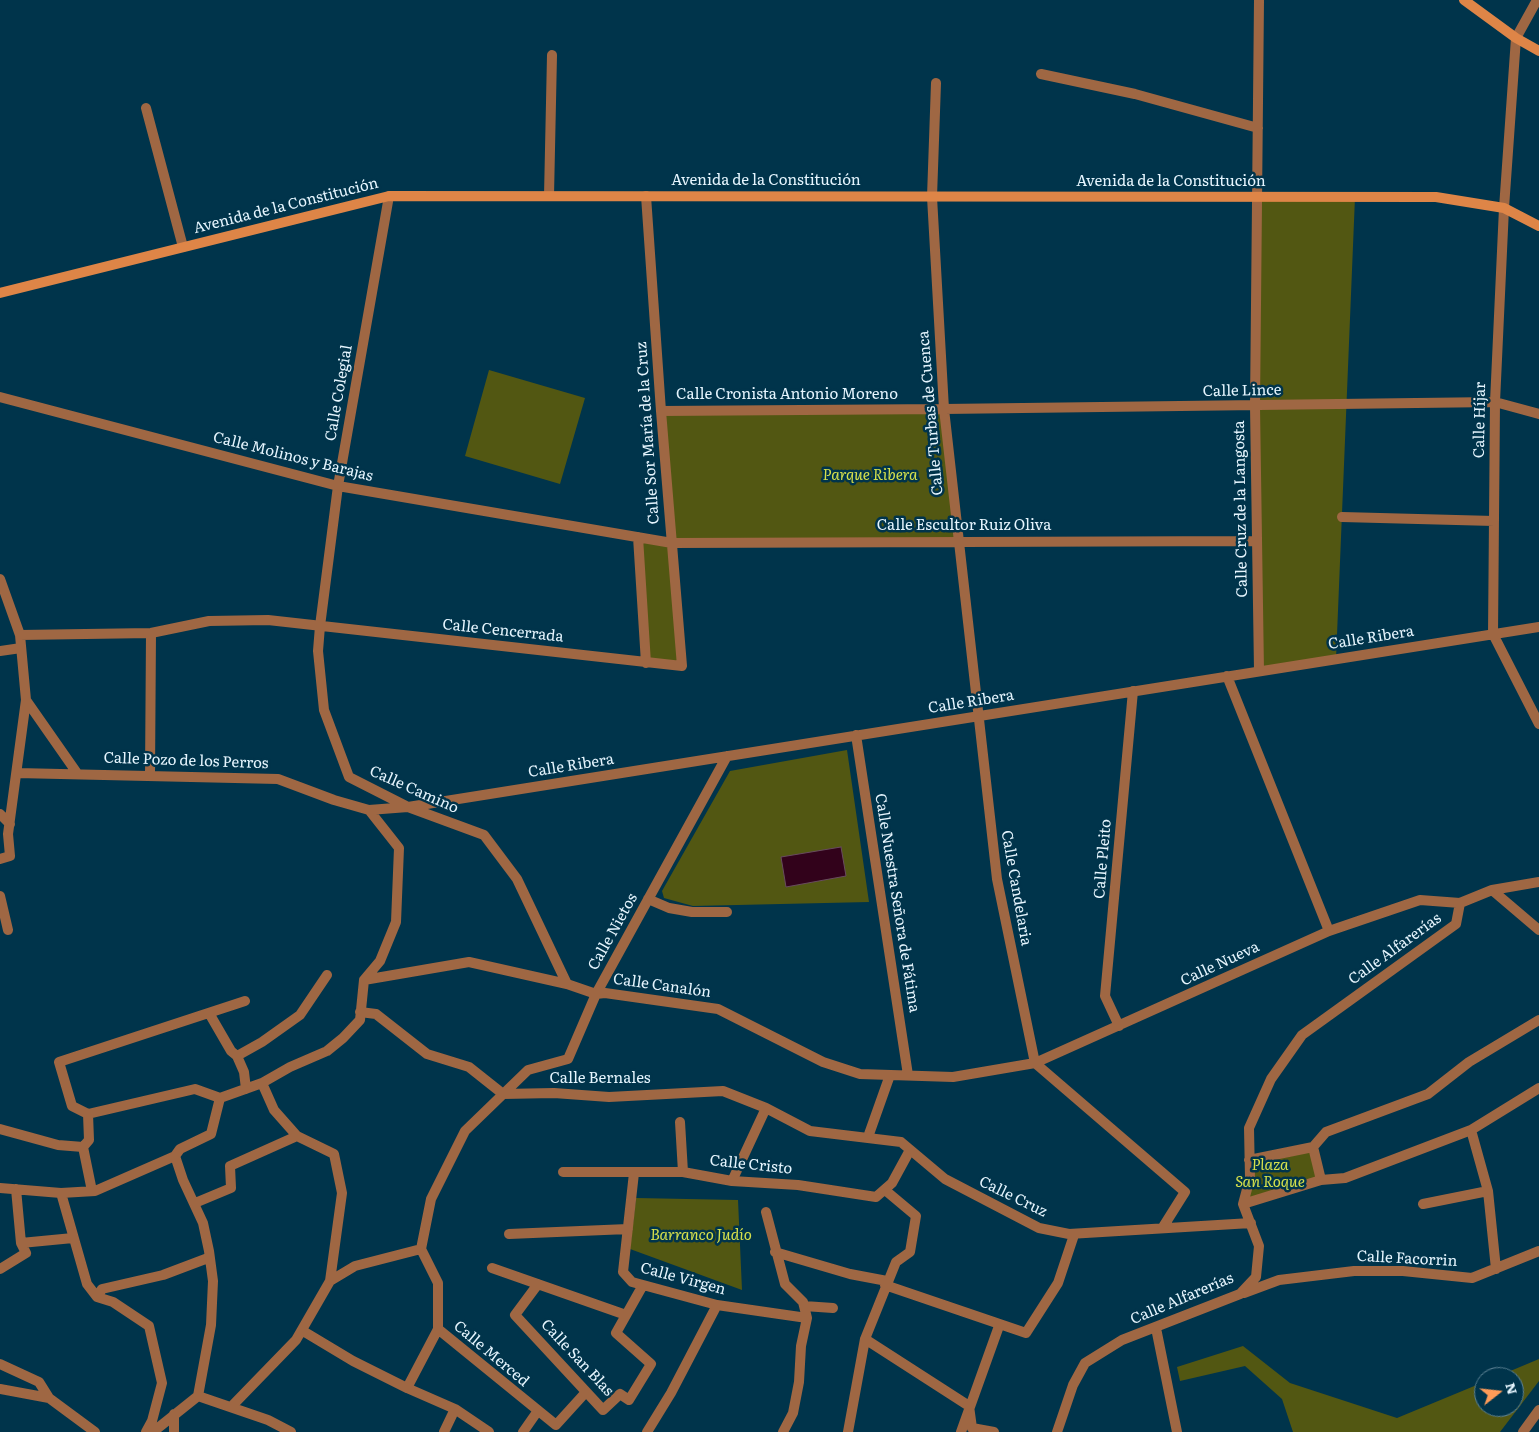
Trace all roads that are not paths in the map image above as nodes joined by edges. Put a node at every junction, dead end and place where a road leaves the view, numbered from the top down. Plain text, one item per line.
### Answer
1 (1259, 0) edge
2 (1464, 0) edge
3 (1537, 0) edge
4 (1516, 38) junction
5 (1539, 51) edge
6 (552, 55) dead end
7 (1041, 74) dead end
8 (936, 83) dead end
9 (146, 108) dead end
10 (1258, 128) junction
11 (389, 196) junction
12 (550, 196) junction
13 (646, 196) junction
14 (932, 196) junction
15 (1258, 197) junction
16 (1504, 208) junction
17 (1539, 226) edge
18 (183, 247) junction
19 (0, 293) edge
20 (0, 397) edge
21 (1495, 402) junction
22 (1254, 406) junction
23 (944, 410) junction
24 (661, 411) junction
25 (1539, 414) edge
26 (338, 486) junction
27 (1342, 516) dead end
28 (1494, 520) junction
29 (638, 537) junction
30 (958, 541) junction
31 (1256, 541) junction
32 (672, 543) junction
33 (0, 579) edge
34 (320, 626) junction
35 (1539, 626) edge
36 (151, 633) junction
37 (1493, 634) junction
38 (20, 635) junction
39 (21, 648) junction
40 (0, 651) edge
41 (646, 662) junction
42 (682, 666) joint
43 (1258, 671) junction
44 (1227, 676) junction
45 (1133, 691) junction
46 (26, 700) junction
47 (978, 716) junction
48 (1539, 724) edge
49 (856, 735) junction
50 (727, 756) junction
51 (17, 773) junction
52 (77, 773) junction
53 (150, 775) junction
54 (408, 807) junction
55 (369, 810) junction
56 (0, 814) edge
57 (10, 824) junction
58 (5, 857) edge
59 (1539, 882) edge
60 (1492, 890) junction
61 (648, 899) junction
62 (1, 902) edge
63 (1460, 903) junction
64 (727, 912) dead end
65 (8, 930) dead end
66 (1539, 930) edge
67 (1329, 931) junction
68 (326, 976) dead end
69 (364, 980) junction
70 (566, 984) junction
71 (596, 994) junction
72 (245, 1001) dead end
73 (360, 1012) junction
74 (209, 1013) junction
75 (1539, 1020) edge
76 (1119, 1026) junction
77 (236, 1056) junction
78 (1035, 1063) junction
79 (890, 1075) junction
80 (908, 1076) junction
81 (262, 1083) junction
82 (1539, 1088) edge
83 (246, 1089) junction
84 (503, 1094) junction
85 (220, 1098) junction
86 (766, 1108) junction
87 (88, 1114) junction
88 (680, 1122) dead end
89 (0, 1128) edge
90 (1471, 1130) junction
91 (297, 1136) junction
92 (868, 1137) junction
93 (83, 1147) junction
94 (1313, 1147) junction
95 (910, 1150) junction
96 (175, 1156) junction
97 (1249, 1160) junction
98 (563, 1172) dead end
99 (683, 1172) junction
100 (634, 1173) junction
101 (732, 1180) junction
102 (1321, 1180) junction
103 (0, 1188) edge
104 (16, 1189) junction
105 (885, 1190) junction
106 (92, 1191) junction
107 (1488, 1191) junction
108 (61, 1193) junction
109 (195, 1203) junction
110 (1243, 1204) junction
111 (1423, 1204) dead end
112 (766, 1212) dead end
113 (1251, 1222) junction
114 (1163, 1228) junction
115 (628, 1229) junction
116 (509, 1234) dead end
117 (1074, 1235) junction
118 (73, 1238) junction
119 (22, 1242) junction
120 (421, 1249) junction
121 (1539, 1251) edge
122 (775, 1252) junction
123 (208, 1258) junction
124 (492, 1268) dead end
125 (0, 1269) edge
126 (1496, 1269) junction
127 (330, 1281) junction
128 (886, 1283) junction
129 (538, 1284) junction
130 (643, 1285) junction
131 (1240, 1294) junction
132 (98, 1297) junction
133 (717, 1305) junction
134 (804, 1306) junction
135 (833, 1308) dead end
136 (626, 1315) junction
137 (807, 1318) junction
138 (999, 1326) junction
139 (1156, 1328) junction
140 (438, 1329) junction
141 (303, 1331) junction
142 (865, 1339) junction
143 (0, 1364) edge
144 (407, 1388) junction
145 (0, 1389) edge
146 (586, 1392) junction
147 (198, 1396) junction
148 (49, 1398) junction
149 (969, 1406) junction
150 (231, 1407) junction
151 (455, 1409) junction
152 (1539, 1410) edge
153 (537, 1412) junction
154 (174, 1414) junction
155 (95, 1432) edge
156 (146, 1432) edge
157 (153, 1432) edge
158 (174, 1432) edge
159 (291, 1432) edge
160 (444, 1432) edge
161 (489, 1432) edge
162 (523, 1432) edge
163 (646, 1432) edge
164 (783, 1432) edge
165 (848, 1432) edge
166 (960, 1432) edge
167 (994, 1432) edge
168 (1057, 1432) edge
169 (1177, 1432) edge
170 (1523, 1432) edge

1 - 10 street, Calle Cruz de la Langosta
2 - 4 street
3 - 4 street
4 - 5 street
4 - 16 street, Calle Híjar
6 - 12 street
7 - 10 street
8 - 14 street, Calle Turbas de Cuenca
9 - 18 street
10 - 15 street, Calle Cruz de la Langosta
11 - 12 street, Avenida de la Constitución
11 - 18 street, Avenida de la Constitución
11 - 26 street, Calle Colegial
12 - 13 street, Avenida de la Constitución
13 - 14 street, Avenida de la Constitución
13 - 24 street, Calle Sor María de la Cruz
14 - 15 street, Avenida de la Constitución
14 - 23 street, Calle Turbas de Cuenca
15 - 16 street, Avenida de la Constitución
15 - 22 street, Calle Cruz de la Langosta
16 - 17 street, Avenida de la Constitución
16 - 21 street, Calle Híjar
18 - 19 street, Avenida de la Constitución
20 - 26 street, Calle Molinos y Barajas
21 - 22 street, Calle Lince
21 - 25 street, Calle Lince
21 - 28 street, Calle Híjar
22 - 23 street, Calle Lince
22 - 31 street, Calle Cruz de la Langosta
23 - 24 street, Calle Cronista Antonio Moreno
23 - 30 street, Calle Turbas de Cuenca
24 - 32 street, Calle Sor María de la Cruz
26 - 29 street, Calle Molinos y Barajas
26 - 34 street, Calle Colegial
27 - 28 street
28 - 37 street, Calle Híjar
29 - 32 street, Calle Molinos y Barajas
29 - 41 street
30 - 31 street, Calle Escultor Ruiz Oliva
30 - 32 street, Calle Escultor Ruiz Oliva
30 - 47 street, Calle Turbas de Cuenca
31 - 43 street, Calle Cruz de la Langosta
32 - 42 street, Calle Sor María de la Cruz
33 - 38 street
34 - 36 street
34 - 41 street, Calle Cencerrada
34 - 54 street, Calle Camino
35 - 37 street, Calle Ribera
36 - 38 street
36 - 53 street
37 - 43 street, Calle Ribera
37 - 48 street
38 - 39 street
39 - 40 street
39 - 46 street
41 - 42 street, Calle Cencerrada
43 - 44 street, Calle Ribera
44 - 45 street, Calle Ribera
44 - 67 street
45 - 47 street, Calle Ribera
45 - 76 street, Calle Pleito
46 - 51 street
46 - 52 street
47 - 49 street, Calle Ribera
47 - 78 street, Calle Candelaria
49 - 50 street, Calle Ribera
49 - 80 street, Calle Nuestra Señora de Fátima
50 - 54 street, Calle Ribera
50 - 61 street, Calle Nietos
51 - 52 street, Calle Pozo de los Perros
51 - 57 street
52 - 53 street, Calle Pozo de los Perros
53 - 55 street, Calle Pozo de los Perros
54 - 55 street, Calle Pozo de los Perros
54 - 70 street, Calle Camino
55 - 69 street
56 - 57 street
57 - 58 street
59 - 60 street
60 - 63 street
60 - 66 street
61 - 64 street
61 - 71 street, Calle Nietos
62 - 65 street
63 - 67 street, Calle Nueva
63 - 97 street, Calle Alfarerías
67 - 76 street, Calle Nueva
68 - 77 street
69 - 70 street, Calle Canalón
69 - 73 street
70 - 71 street, Calle Canalón
71 - 79 street, Calle Canalón
71 - 84 street, Calle Nietos
72 - 74 street
73 - 81 street
73 - 84 street
74 - 77 street
74 - 87 street
75 - 94 street
76 - 78 street, Calle Nueva
77 - 83 street
78 - 80 street, Calle Canalón
78 - 114 street
79 - 80 street, Calle Canalón
79 - 92 street
81 - 83 street
81 - 91 street
82 - 90 street
83 - 85 street
84 - 86 street, Calle Bernales
84 - 120 street
85 - 87 street
85 - 96 street
86 - 92 street, Calle Bernales
86 - 101 street
87 - 93 street
88 - 99 street
89 - 93 street
90 - 102 street
90 - 107 street
91 - 109 street
91 - 127 street
92 - 95 street, Calle Cruz
93 - 106 street
94 - 97 street
94 - 102 street
95 - 105 street
95 - 117 street, Calle Cruz
96 - 106 street
96 - 109 street
97 - 110 street, Calle Alfarerías
98 - 100 street, Calle Cristo
99 - 100 street, Calle Cristo
99 - 101 street, Calle Cristo
100 - 115 street, Calle Virgen
101 - 105 street, Calle Cristo
102 - 110 street
103 - 104 street
104 - 108 street
104 - 119 street
105 - 128 street
106 - 108 street
107 - 111 street
107 - 126 street
108 - 118 street
109 - 123 street
110 - 113 street, Calle Alfarerías
112 - 122 street
113 - 114 street, Calle Cruz
113 - 131 street, Calle Alfarerías
114 - 117 street, Calle Cruz
115 - 116 street
115 - 130 street, Calle Virgen
117 - 138 street
118 - 119 street
118 - 132 street
119 - 125 street
120 - 127 street
120 - 140 street, Calle Merced
121 - 126 street, Calle Facorrin
122 - 128 street
122 - 134 street
123 - 132 street
123 - 147 street
124 - 129 street
126 - 131 street, Calle Facorrin
127 - 141 street
128 - 138 street
128 - 142 street
129 - 136 street
129 - 146 street, Calle San Blas
130 - 133 street, Calle Virgen
130 - 136 street, Calle San Blas
131 - 139 street, Calle Alfarerías
132 - 156 street
133 - 137 street, Calle Virgen
133 - 163 street
134 - 135 street
134 - 137 street
136 - 146 street, Calle San Blas
137 - 164 street
138 - 149 street
139 - 168 street, Calle Alfarerías
139 - 169 street
140 - 144 street
140 - 153 street, Calle Merced
141 - 144 street
141 - 150 street
142 - 149 street
142 - 165 street
143 - 148 street
144 - 151 street
145 - 148 street
146 - 153 street, Calle Merced
147 - 150 street
147 - 154 street
148 - 155 street
149 - 166 street
149 - 167 street
150 - 159 street
151 - 160 street
151 - 161 street
152 - 170 street
153 - 162 street
154 - 157 street
154 - 158 street

